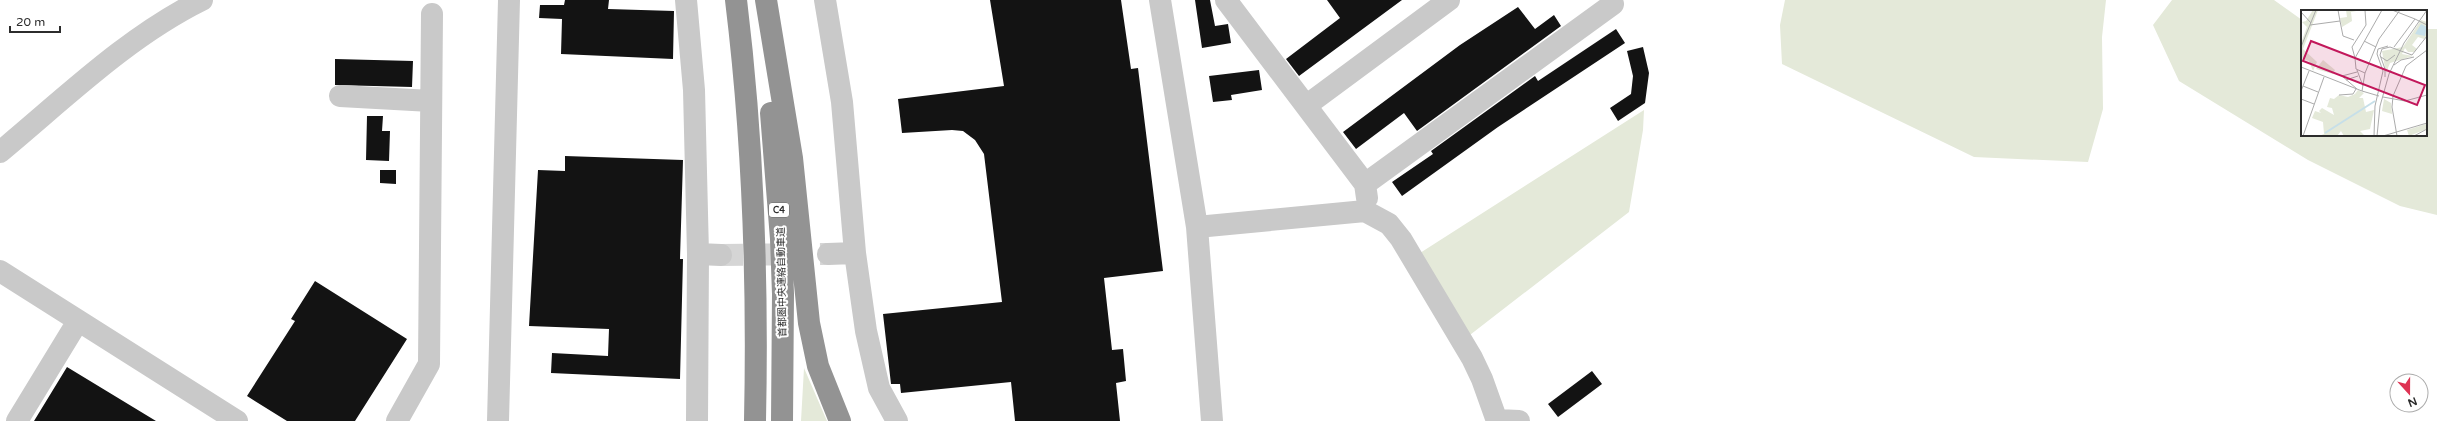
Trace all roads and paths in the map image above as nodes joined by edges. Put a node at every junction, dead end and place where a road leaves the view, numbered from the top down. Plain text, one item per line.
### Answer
1 (202, 0) edge
2 (509, 0) edge
3 (686, 0) edge
4 (736, 0) edge
5 (760, 0) edge
6 (766, 0) edge
7 (825, 0) edge
8 (1160, 0) edge
9 (1226, 0) edge
10 (1449, 0) edge
11 (1602, 0) edge
12 (432, 14) dead end
13 (340, 96) dead end
14 (431, 101) junction
15 (1307, 106) junction
16 (0, 152) edge
17 (1365, 184) junction
18 (1365, 211) junction
19 (1197, 227) junction
20 (855, 253) junction
21 (698, 254) junction
22 (828, 254) tunnel mouth
23 (721, 255) tunnel mouth
24 (0, 271) edge
25 (78, 321) junction
26 (756, 375) junction
27 (1497, 420) edge
28 (17, 421) edge
29 (237, 421) edge
30 (397, 421) edge
31 (498, 421) edge
32 (697, 421) edge
33 (749, 421) edge
34 (755, 421) edge
35 (782, 421) edge
36 (840, 421) edge
37 (897, 421) edge
38 (1212, 421) edge
39 (1519, 421) edge

1 - 16 street
2 - 31 street
3 - 21 street
4 - 26 highway
5 - 35 highway, 首都圏中央連絡自動車道 / C4
6 - 36 highway
7 - 20 street
8 - 19 street
9 - 15 street
10 - 15 street
11 - 17 street
12 - 14 street
13 - 14 street
14 - 30 street
15 - 17 street
17 - 18 street
18 - 19 street
18 - 27 street
19 - 38 street
20 - 22 street
20 - 37 street
21 - 23 street
21 - 32 street
24 - 25 street
25 - 28 street
25 - 29 street
26 - 33 highway
26 - 34 highway
27 - 39 street

